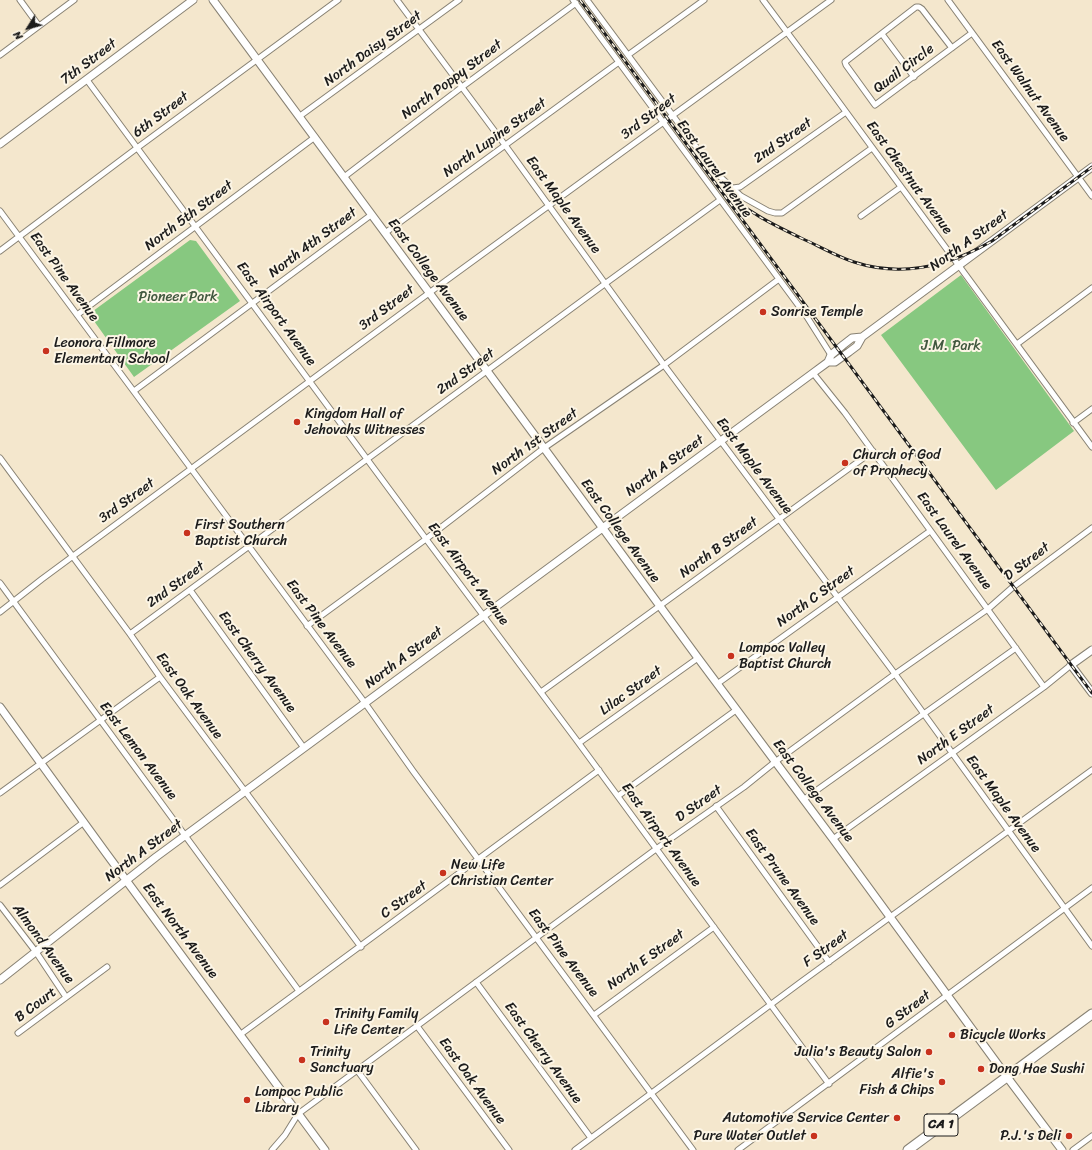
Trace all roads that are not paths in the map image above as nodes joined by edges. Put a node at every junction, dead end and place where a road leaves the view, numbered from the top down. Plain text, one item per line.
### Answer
1 (20, 0) edge
2 (74, 0) edge
3 (193, 0) edge
4 (213, 0) edge
5 (338, 0) edge
6 (398, 0) edge
7 (459, 0) edge
8 (587, 0) edge
9 (704, 0) edge
10 (763, 0) edge
11 (831, 0) edge
12 (948, 0) edge
13 (575, 2) edge
14 (39, 26) junction
15 (419, 30) junction
16 (787, 32) junction
17 (972, 33) junction
18 (882, 34) junction
19 (952, 48) junction
20 (0, 55) edge
21 (628, 55) junction
22 (257, 59) junction
23 (619, 62) junction
24 (914, 77) junction
25 (87, 80) junction
26 (462, 87) junction
27 (846, 112) junction
28 (672, 114) junction
29 (300, 116) junction
30 (663, 122) junction
31 (315, 137) junction
32 (0, 144) edge
33 (505, 145) junction
34 (137, 148) junction
35 (872, 148) junction
36 (1092, 167) edge
37 (344, 177) junction
38 (1078, 177) junction
39 (901, 187) junction
40 (733, 188) junction
41 (1092, 196) edge
42 (720, 200) junction
43 (548, 206) junction
44 (0, 210) edge
45 (371, 215) junction
46 (860, 216) dead end
47 (196, 226) junction
48 (385, 233) junction
49 (20, 237) junction
50 (0, 251) edge
51 (958, 266) junction
52 (779, 279) junction
53 (606, 283) junction
54 (1092, 288) edge
55 (429, 292) junction
56 (253, 303) junction
57 (77, 315) junction
58 (1016, 344) junction
59 (829, 359) junction
60 (664, 365) junction
61 (487, 371) junction
62 (813, 374) junction
63 (310, 381) junction
64 (134, 391) junction
65 (1092, 409) edge
66 (1074, 422) junction
67 (721, 441) junction
68 (1092, 447) edge
69 (544, 448) junction
70 (873, 451) junction
71 (0, 458) edge
72 (368, 459) junction
73 (192, 469) junction
74 (779, 520) junction
75 (1092, 528) edge
76 (602, 529) junction
77 (930, 531) junction
78 (426, 539) junction
79 (249, 546) junction
80 (73, 556) junction
81 (0, 583) edge
82 (190, 590) junction
83 (837, 597) junction
84 (14, 602) junction
85 (659, 606) junction
86 (988, 609) junction
87 (0, 612) edge
88 (484, 615) junction
89 (307, 626) junction
90 (130, 634) junction
91 (1016, 648) junction
92 (1092, 650) edge
93 (698, 658) junction
94 (1072, 665) junction
95 (895, 674) junction
96 (160, 677) junction
97 (717, 684) junction
98 (1044, 687) junction
99 (541, 692) junction
100 (1092, 693) edge
101 (365, 703) junction
102 (0, 707) edge
103 (736, 710) junction
104 (923, 714) junction
105 (101, 720) junction
106 (579, 743) junction
107 (304, 748) junction
108 (952, 754) junction
109 (775, 762) junction
110 (41, 764) junction
111 (599, 770) junction
112 (1092, 770) edge
113 (245, 792) junction
114 (0, 793) edge
115 (618, 796) junction
116 (803, 800) junction
117 (716, 806) junction
118 (84, 822) junction
119 (1009, 832) junction
120 (186, 835) junction
121 (833, 839) junction
122 (656, 849) junction
123 (479, 860) junction
124 (126, 880) junction
125 (0, 885) edge
126 (1092, 888) edge
127 (0, 905) edge
128 (1064, 908) junction
129 (890, 917) junction
130 (714, 927) junction
131 (537, 937) junction
132 (1092, 946) edge
133 (361, 947) junction
134 (36, 952) junction
135 (829, 962) junction
136 (107, 967) dead end
137 (0, 980) edge
138 (476, 982) junction
139 (299, 991) junction
140 (947, 995) junction
141 (66, 997) junction
142 (771, 1005) junction
143 (1092, 1014) edge
144 (594, 1015) junction
145 (417, 1026) junction
146 (18, 1033) dead end
147 (241, 1034) junction
148 (357, 1070) junction
149 (1007, 1078) junction
150 (829, 1084) junction
151 (651, 1092) junction
152 (298, 1114) junction
153 (1092, 1136) edge
154 (591, 1138) junction
155 (272, 1150) edge
156 (325, 1150) edge
157 (416, 1150) edge
158 (509, 1150) edge
159 (575, 1150) edge
160 (693, 1150) edge
161 (738, 1150) edge
162 (908, 1150) edge
163 (1062, 1150) edge
164 (1073, 1150) edge

1 - 14 street
2 - 14 street
3 - 25 street, 7th Street
4 - 22 street, East College Avenue
5 - 22 street, 6th Street
6 - 15 street, East Maple Avenue
7 - 15 street, North Daisy Street
8 - 21 street, East Laurel Avenue
9 - 21 street
10 - 16 street, East Chestnut Avenue
11 - 16 street, 3rd Street
12 - 17 street, East Walnut Avenue
13 - 23 street, East Laurel Avenue
13 - 26 street, North Poppy Street
14 - 20 street
15 - 26 street, East Maple Avenue
15 - 29 street, North Daisy Street
16 - 27 street, East Chestnut Avenue
16 - 28 street, 3rd Street
17 - 19 street, Quail Circle
17 - 38 street, East Walnut Avenue
18 - 19 street, Quail Circle
18 - 24 street
18 - 24 street, Quail Circle
19 - 24 street, Quail Circle
21 - 28 street, East Laurel Avenue
22 - 29 street, East College Avenue
22 - 34 street, 6th Street
23 - 30 street, East Laurel Avenue
23 - 33 street, North Lupine Street
25 - 32 street, 7th Street
25 - 34 street, East Airport Avenue
26 - 33 street, East Maple Avenue
26 - 37 street, North Poppy Street
27 - 35 street, East Chestnut Avenue
27 - 40 street, 2nd Street
28 - 30 street, 3rd Street
28 - 40 street, East Laurel Avenue
29 - 31 street, East College Avenue
30 - 42 street, East Laurel Avenue
30 - 43 street, 3rd Street
31 - 37 street, East College Avenue
31 - 47 street, North 5th Street
33 - 43 street, East Maple Avenue
33 - 48 street, North Lupine Street
34 - 47 street, East Airport Avenue
34 - 49 street, 6th Street
35 - 39 street, East Chestnut Avenue
35 - 40 street, East Laurel Avenue
36 - 38 street, North A Street
37 - 45 street, East College Avenue
38 - 41 street, East Walnut Avenue
38 - 51 street, North A Street
39 - 46 street
39 - 51 street, East Chestnut Avenue
42 - 52 street, East Laurel Avenue
42 - 53 street, 2nd Street
43 - 53 street, East Maple Avenue
43 - 55 street, 3rd Street
44 - 49 street, East Pine Avenue
45 - 48 street, East College Avenue
45 - 56 street, North 4th Street
47 - 56 street, East Airport Avenue
47 - 57 street, North 5th Street
48 - 55 street, East College Avenue
49 - 50 street, 6th Street
49 - 57 street, East Pine Avenue
51 - 58 street, East Chestnut Avenue
51 - 59 street, North A Street
52 - 59 street, East Laurel Avenue
52 - 60 street, North 1st Street
53 - 60 street, East Maple Avenue
53 - 61 street, 2nd Street
54 - 58 street
55 - 61 street, East College Avenue
55 - 63 street, 3rd Street
56 - 63 street, East Airport Avenue
56 - 64 street, North 4th Street
57 - 64 street, East Pine Avenue
58 - 66 street, East Chestnut Avenue
59 - 62 street, North A Street
60 - 67 street, East Maple Avenue
60 - 69 street, North 1st Street
61 - 69 street, East College Avenue
61 - 72 street, 2nd Street
62 - 67 street, North A Street
62 - 70 street, East Laurel Avenue
63 - 72 street, East Airport Avenue
63 - 73 street, 3rd Street
64 - 73 street, East Pine Avenue
65 - 66 street
66 - 68 street, East Chestnut Avenue
67 - 74 street, East Maple Avenue
67 - 76 street, North A Street
69 - 76 street, East College Avenue
69 - 78 street, North 1st Street
70 - 74 street, North B Street
70 - 77 street, East Laurel Avenue
71 - 80 street, East Oak Avenue
72 - 78 street, East Airport Avenue
72 - 79 street, 2nd Street
73 - 79 street, East Pine Avenue
73 - 80 street, 3rd Street
74 - 83 street, East Maple Avenue
74 - 85 street, North B Street
75 - 86 street, D Street
76 - 85 street, East College Avenue
76 - 88 street, North A Street
77 - 83 street, North C Street
77 - 86 street, East Laurel Avenue
78 - 88 street, East Airport Avenue
78 - 89 street, North 1st Street
79 - 82 street, 2nd Street
79 - 89 street, East Pine Avenue
80 - 84 street, 3rd Street
80 - 90 street, East Oak Avenue
81 - 84 street, East Lemon Avenue
82 - 90 street, 2nd Street
82 - 107 street, East Cherry Avenue
83 - 95 street, East Maple Avenue
83 - 97 street, North C Street
84 - 87 street, 3rd Street
84 - 105 street, East Lemon Avenue
85 - 93 street, East College Avenue
85 - 99 street, North B Street
86 - 91 street, East Laurel Avenue
86 - 95 street, D Street
88 - 99 street, East Airport Avenue
88 - 101 street, North A Street
89 - 101 street, East Pine Avenue
90 - 96 street, East Oak Avenue
91 - 98 street, East Laurel Avenue
91 - 104 street
92 - 94 street, North E Street
93 - 97 street, East College Avenue
93 - 106 street, Lilac Street
94 - 98 street, North E Street
94 - 100 street
95 - 104 street, East Maple Avenue
95 - 109 street, D Street
96 - 105 street
96 - 113 street, East Oak Avenue
97 - 103 street, East College Avenue
98 - 108 street, North E Street
99 - 106 street, East Airport Avenue
101 - 107 street, North A Street
101 - 123 street, East Pine Avenue
102 - 110 street, East North Avenue
103 - 109 street, East College Avenue
103 - 115 street
104 - 108 street, East Maple Avenue
104 - 116 street
105 - 110 street
105 - 120 street, East Lemon Avenue
106 - 111 street, East Airport Avenue
107 - 113 street, North A Street
108 - 119 street, East Maple Avenue
108 - 121 street, North E Street
109 - 116 street, East College Avenue
109 - 117 street, D Street
110 - 114 street
110 - 118 street, East North Avenue
111 - 115 street, East Airport Avenue
111 - 123 street, C Street
112 - 119 street, F Street
113 - 120 street, North A Street
113 - 133 street, East Oak Avenue
115 - 122 street, East Airport Avenue
116 - 121 street, East College Avenue
117 - 122 street, D Street
117 - 135 street, East Prune Avenue
118 - 124 street, East North Avenue
118 - 125 street
119 - 128 street, East Maple Avenue
119 - 129 street, F Street
120 - 124 street, North A Street
120 - 139 street, East Lemon Avenue
121 - 129 street, East College Avenue
122 - 130 street, East Airport Avenue
122 - 131 street, D Street
123 - 131 street, East Pine Avenue
123 - 133 street, C Street
124 - 134 street, North A Street
124 - 147 street, East North Avenue
126 - 128 street, G Street
127 - 134 street, Almond Avenue
128 - 132 street, East Maple Avenue
128 - 140 street, G Street
129 - 135 street, F Street
129 - 140 street, East College Avenue
130 - 142 street, East Airport Avenue
130 - 144 street, North E Street
131 - 138 street, D Street
131 - 144 street, East Pine Avenue
133 - 139 street, C Street
134 - 137 street, North A Street
134 - 141 street, Almond Avenue
135 - 142 street, F Street
136 - 141 street, B Court
138 - 145 street, D Street
138 - 154 street, East Cherry Avenue
139 - 147 street, C Street
140 - 149 street, East College Avenue
140 - 150 street, G Street
141 - 146 street, B Court
142 - 150 street, East Airport Avenue
142 - 151 street, F Street
143 - 149 highway, CA 1
144 - 151 street, East Pine Avenue
145 - 148 street, D Street
145 - 158 street, East Oak Avenue
147 - 152 street, East North Avenue
148 - 152 street, D Street
148 - 157 street
149 - 162 highway, CA 1
149 - 163 street, East College Avenue
150 - 161 street, G Street
151 - 154 street, F Street
151 - 160 street, East Pine Avenue
152 - 155 street, D Street
152 - 156 street, East North Avenue
153 - 164 street
154 - 159 street, F Street

